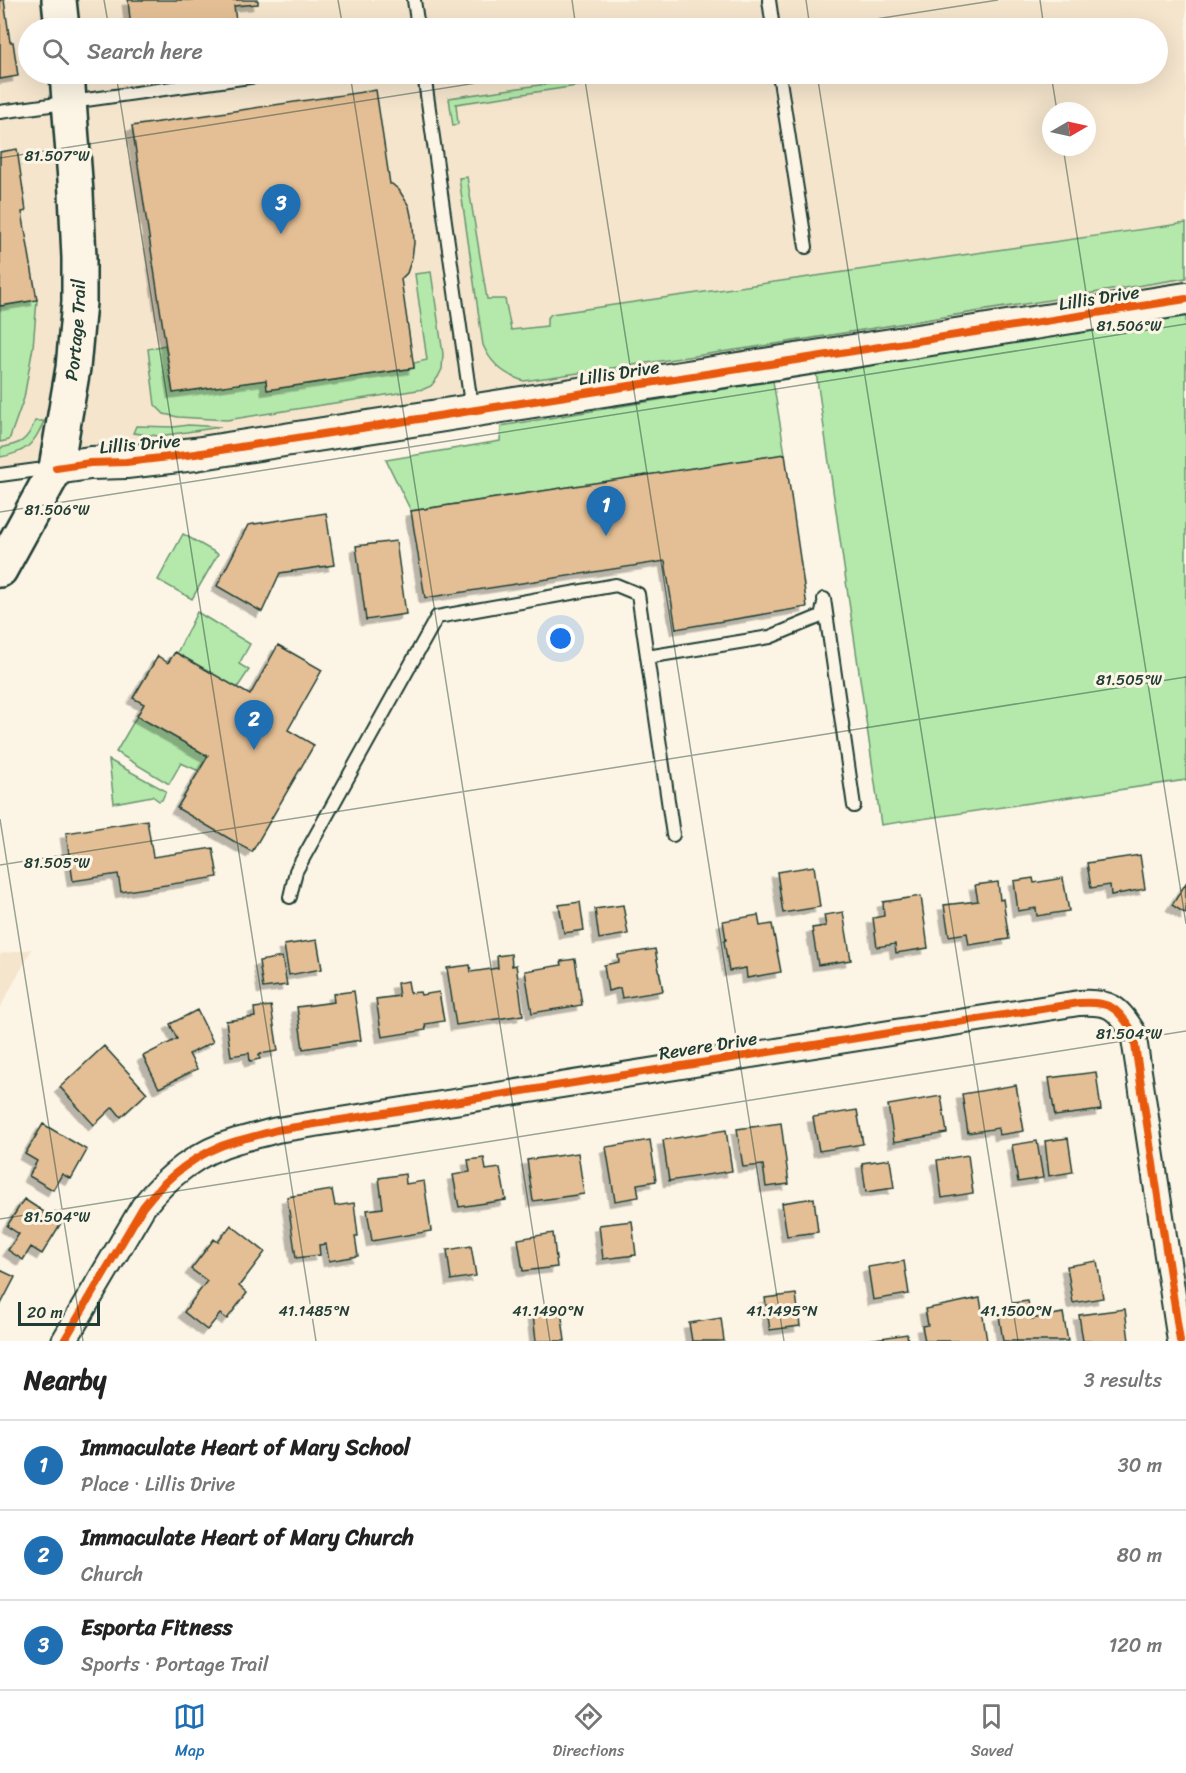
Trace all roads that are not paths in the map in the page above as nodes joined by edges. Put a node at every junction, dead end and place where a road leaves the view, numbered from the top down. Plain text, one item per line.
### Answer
1 (58, 0) edge
2 (414, 0) edge
3 (769, 0) edge
4 (61, 18) edge
5 (417, 18) edge
6 (772, 18) edge
7 (126, 84) edge
8 (425, 84) edge
9 (781, 84) edge
10 (68, 88) edge
11 (0, 112) edge
12 (806, 247) dead end
13 (1186, 299) edge
14 (472, 411) junction
15 (56, 468) junction
16 (0, 475) edge
17 (0, 570) edge
18 (647, 657) junction
19 (854, 806) dead end
20 (673, 835) dead end
21 (290, 897) dead end
22 (64, 1341) edge
23 (1180, 1341) edge

1 - 4 main road
2 - 5 lane
3 - 6 lane
7 - 10 lane
8 - 14 lane
9 - 12 lane
10 - 11 lane
10 - 15 main road, Portage Trail
13 - 14 street, Lillis Drive
14 - 15 street, Lillis Drive
15 - 16 lane
15 - 17 main road, Portage Trail
18 - 19 lane
18 - 20 lane
18 - 21 lane
22 - 23 street, Revere Drive

